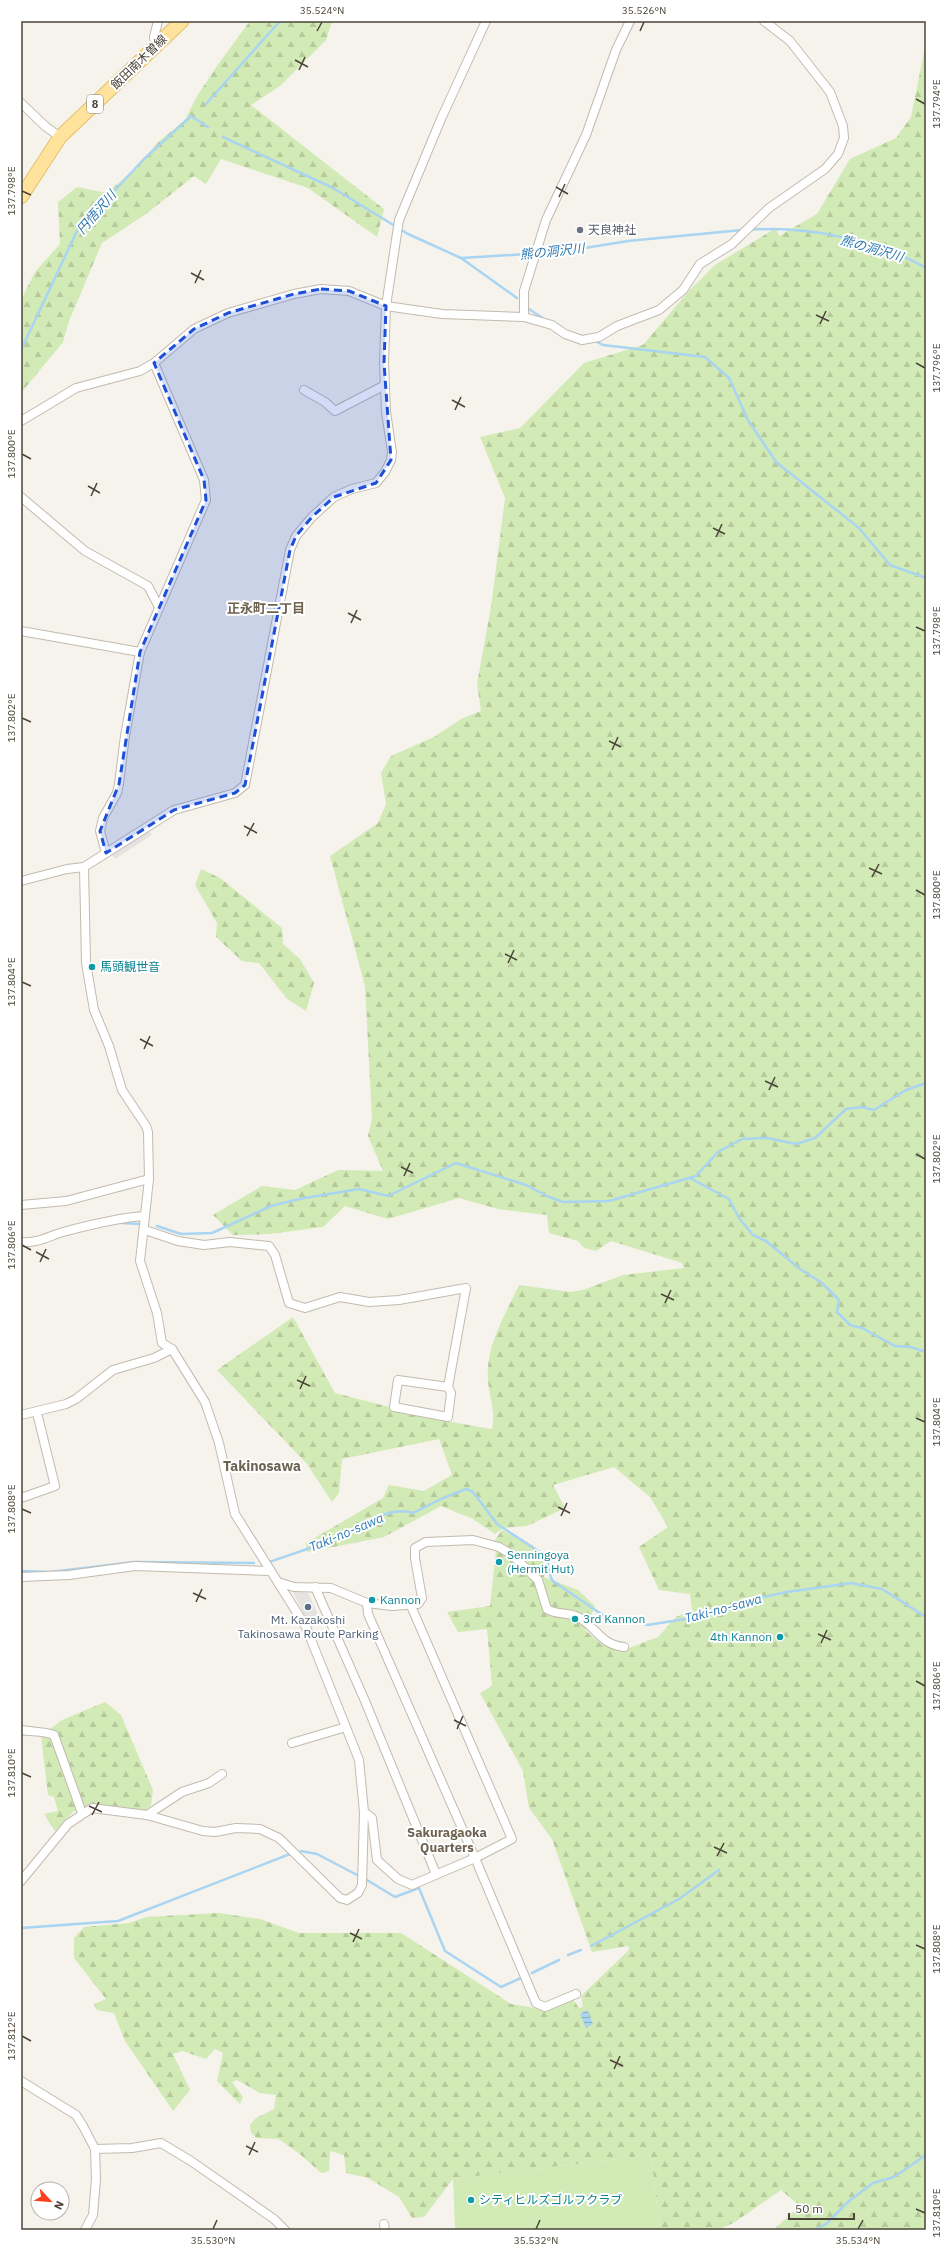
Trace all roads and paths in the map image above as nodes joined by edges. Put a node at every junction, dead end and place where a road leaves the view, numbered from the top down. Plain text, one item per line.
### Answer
1 (158, 21) edge
2 (182, 21) edge
3 (486, 21) edge
4 (630, 21) edge
5 (764, 21) edge
6 (155, 47) junction
7 (21, 103) edge
8 (60, 137) junction
9 (21, 197) edge
10 (386, 306) junction
11 (524, 317) junction
12 (154, 362) junction
13 (385, 385) junction
14 (304, 390) dead end
15 (21, 421) edge
16 (21, 497) edge
17 (159, 607) junction
18 (21, 631) edge
19 (140, 652) junction
20 (106, 853) junction
21 (84, 867) junction
22 (21, 882) edge
23 (149, 1179) junction
24 (21, 1205) edge
25 (144, 1216) junction
26 (145, 1230) junction
27 (21, 1242) edge
28 (172, 1349) junction
29 (448, 1387) junction
30 (37, 1413) junction
31 (21, 1415) edge
32 (21, 1498) edge
33 (269, 1571) junction
34 (21, 1577) edge
35 (278, 1582) junction
36 (314, 1587) junction
37 (367, 1604) junction
38 (411, 1606) junction
39 (624, 1647) dead end
40 (346, 1727) junction
41 (21, 1730) edge
42 (292, 1743) dead end
43 (222, 1774) dead end
44 (364, 1812) junction
45 (82, 1813) junction
46 (147, 1815) junction
47 (475, 1858) junction
48 (436, 1874) junction
49 (21, 1881) edge
50 (576, 1994) dead end
51 (21, 2081) edge
52 (95, 2149) junction
53 (85, 2230) edge
54 (285, 2230) edge

1 - 6 street
2 - 6 main road, 飯田南木曽線 / 8
3 - 10 street
4 - 11 street
5 - 11 street
6 - 8 main road, 飯田南木曽線 / 8
7 - 8 street
8 - 9 main road, 飯田南木曽線 / 8
10 - 11 street
10 - 12 street
10 - 13 street
12 - 15 street
12 - 17 street
13 - 14 street
13 - 20 street
16 - 17 street
17 - 19 street
18 - 19 street
19 - 20 street
20 - 21 street
21 - 22 street
21 - 23 street
23 - 24 street
23 - 25 street
25 - 26 street
25 - 27 street
26 - 28 street
26 - 29 street
28 - 30 street
28 - 33 street
29 - 29 street
30 - 31 street
30 - 32 street
33 - 34 street
33 - 35 street
35 - 36 street
35 - 40 street
36 - 37 street
36 - 48 street
37 - 38 street
37 - 47 street
38 - 39 street
38 - 47 street
40 - 42 street
40 - 44 street
41 - 45 street
43 - 46 street
44 - 46 street
44 - 48 street
45 - 46 street
45 - 49 street
47 - 48 street
47 - 50 street
51 - 52 street
52 - 53 street
52 - 54 street

